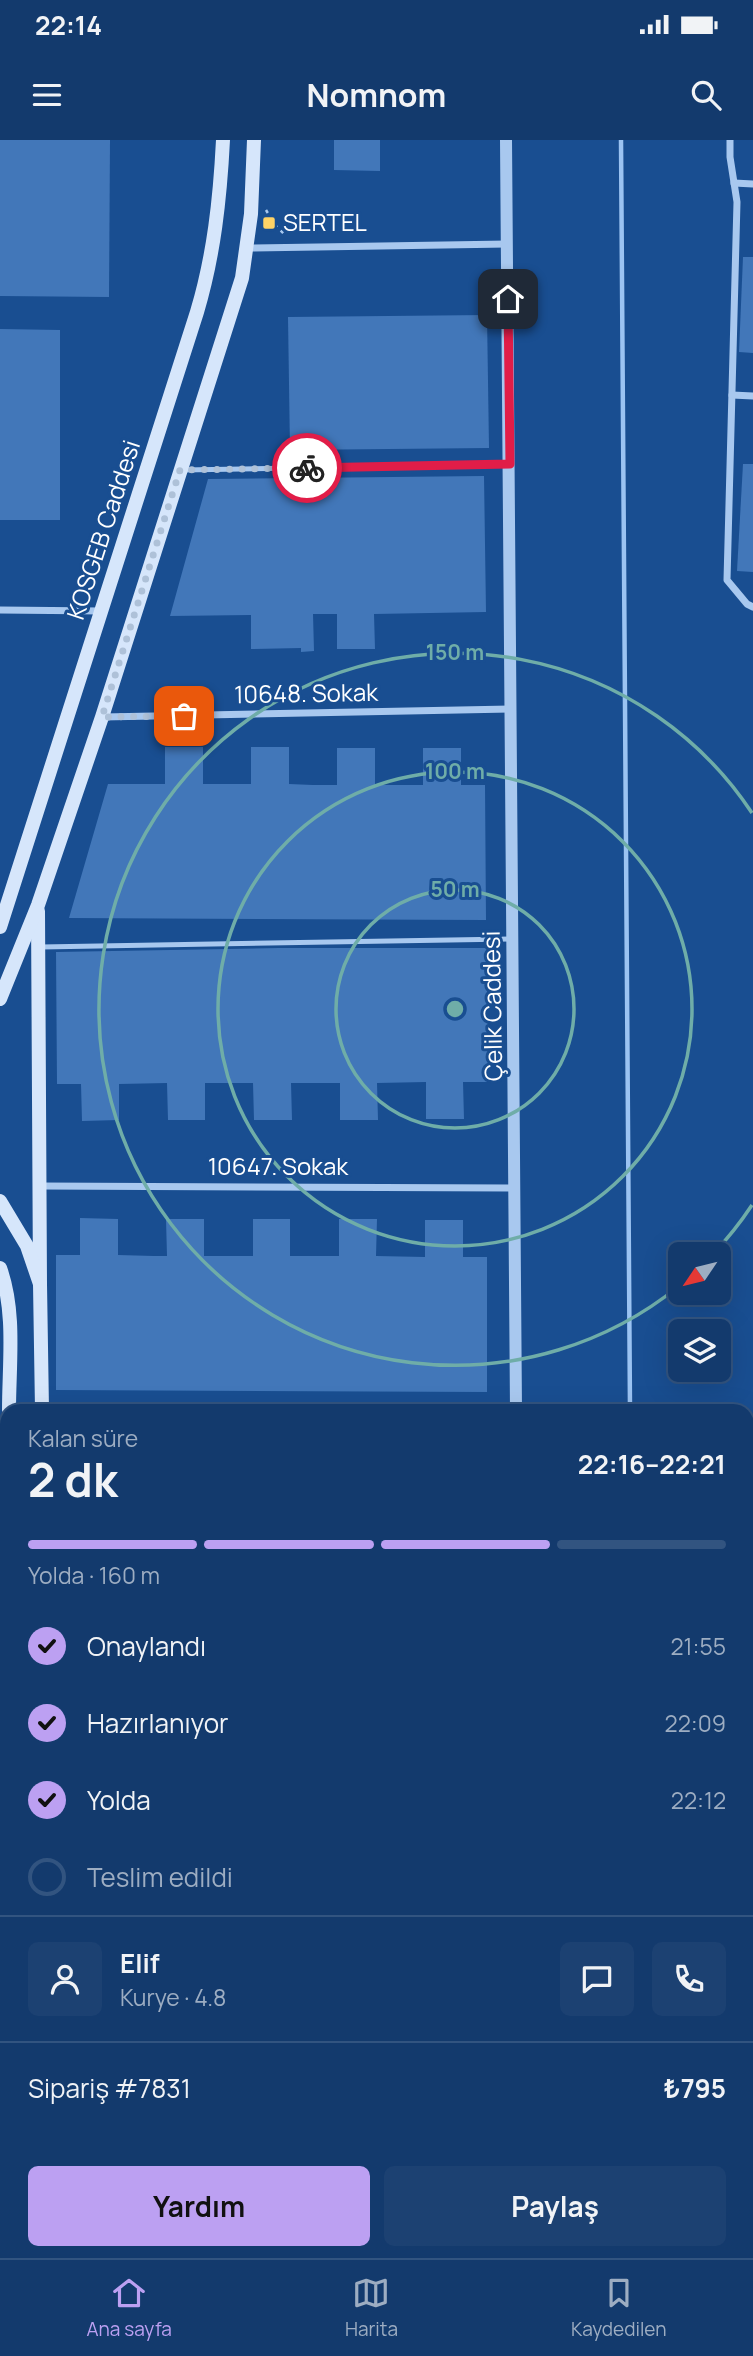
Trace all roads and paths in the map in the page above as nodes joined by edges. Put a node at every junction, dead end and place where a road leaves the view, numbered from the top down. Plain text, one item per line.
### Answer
1 (223, 140) edge
2 (254, 140) edge
3 (506, 140) edge
4 (730, 140) edge
5 (734, 183) junction
6 (753, 184) edge
7 (266, 210) dead end
8 (508, 244) junction
9 (298, 247) junction
10 (248, 248) junction
11 (732, 395) junction
12 (753, 396) edge
13 (510, 464) junction
14 (180, 470) junction
15 (753, 607) edge
16 (0, 610) edge
17 (102, 611) junction
18 (512, 709) junction
19 (102, 717) junction
20 (38, 905) junction
21 (0, 927) edge
22 (513, 939) junction
23 (38, 947) junction
24 (0, 999) edge
25 (41, 1186) junction
26 (516, 1188) junction
27 (0, 1201) edge
28 (0, 1268) edge
29 (40, 1284) junction
30 (9, 1404) edge
31 (42, 1404) edge
32 (516, 1404) edge

1 - 17 main road, KOSGEB Caddesi
2 - 10 main road
3 - 8 street, Çelik Caddesi
4 - 5 street
5 - 6 street
5 - 11 street
7 - 9 path
8 - 9 street
8 - 13 street, Çelik Caddesi
9 - 10 street
10 - 14 main road
11 - 12 street
11 - 15 street
13 - 14 lane
13 - 18 street, Çelik Caddesi
14 - 19 main road
16 - 17 street
17 - 21 main road, KOSGEB Caddesi
18 - 19 street, 10648. Sokak
18 - 22 street, Çelik Caddesi
19 - 20 main road
20 - 23 main road
20 - 24 main road
22 - 23 lane
22 - 26 street, Çelik Caddesi
23 - 25 main road
25 - 26 street, 10647. Sokak
25 - 29 main road
26 - 32 street, Çelik Caddesi
27 - 29 main road
28 - 30 main road
29 - 31 main road

